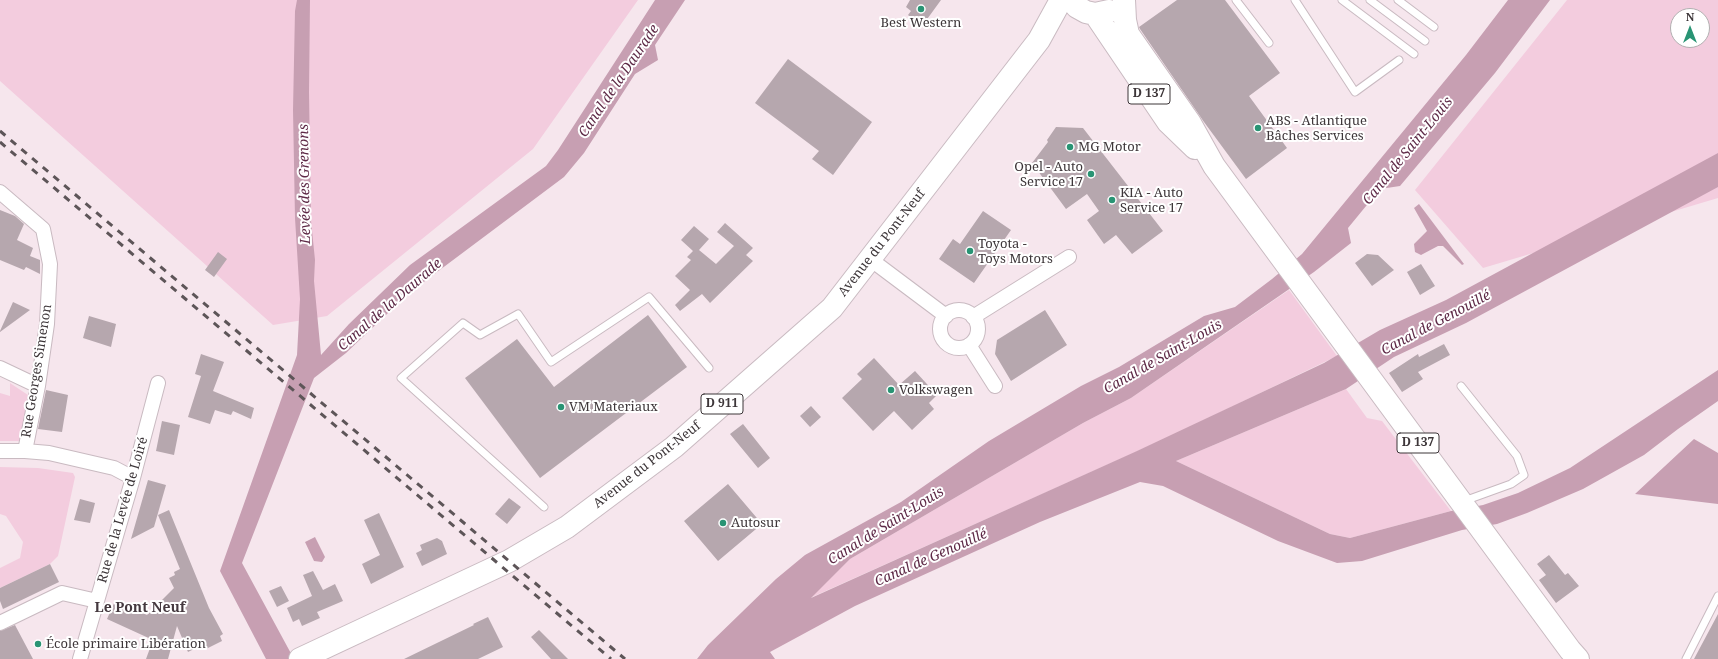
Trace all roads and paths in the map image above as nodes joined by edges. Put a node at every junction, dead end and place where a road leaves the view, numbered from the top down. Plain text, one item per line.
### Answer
1 (1061, 0) edge
2 (1123, 0) edge
3 (1236, 0) edge
4 (1296, 0) edge
5 (1342, 0) edge
6 (1370, 0) edge
7 (1398, 0) edge
8 (1084, 9) edge
9 (1434, 27) dead end
10 (1039, 40) junction
11 (1425, 41) dead end
12 (1269, 44) dead end
13 (1414, 54) dead end
14 (1399, 60) dead end
15 (1214, 166) junction
16 (0, 192) edge
17 (1068, 257) dead end
18 (870, 258) junction
19 (946, 316) junction
20 (973, 317) junction
21 (970, 345) junction
22 (0, 368) edge
23 (709, 368) dead end
24 (158, 383) dead end
25 (38, 386) junction
26 (995, 386) dead end
27 (1461, 386) dead end
28 (0, 451) edge
29 (25, 451) junction
30 (133, 478) junction
31 (1464, 505) junction
32 (544, 507) dead end
33 (1718, 596) edge
34 (97, 600) junction
35 (0, 623) edge
36 (1573, 656) edge
37 (305, 657) edge
38 (80, 659) edge
39 (1686, 659) edge

1 - 10 main road, D 911
2 - 8 main road
2 - 15 main road, D 137
3 - 12 lane
4 - 14 lane
5 - 13 lane
6 - 11 lane
7 - 9 lane
8 - 10 main road, D 911
8 - 15 main road, D 137
10 - 18 main road, Avenue du Pont-Neuf / D 911
15 - 31 main road, D 137
16 - 25 street, Rue Georges Simenon
17 - 20 street
18 - 19 street
18 - 37 main road, Avenue du Pont-Neuf / D 911
19 - 20 street
19 - 21 street
20 - 21 street
21 - 26 street
22 - 25 street
23 - 32 lane
24 - 30 street, Rue de la Levée de Loiré
25 - 29 street, Rue Georges Simenon
27 - 31 lane
28 - 29 street
29 - 30 street
30 - 34 street, Rue de la Levée de Loiré
31 - 36 main road, D 137
33 - 39 lane
34 - 35 street
34 - 38 street, Rue de la Levée de Loiré

